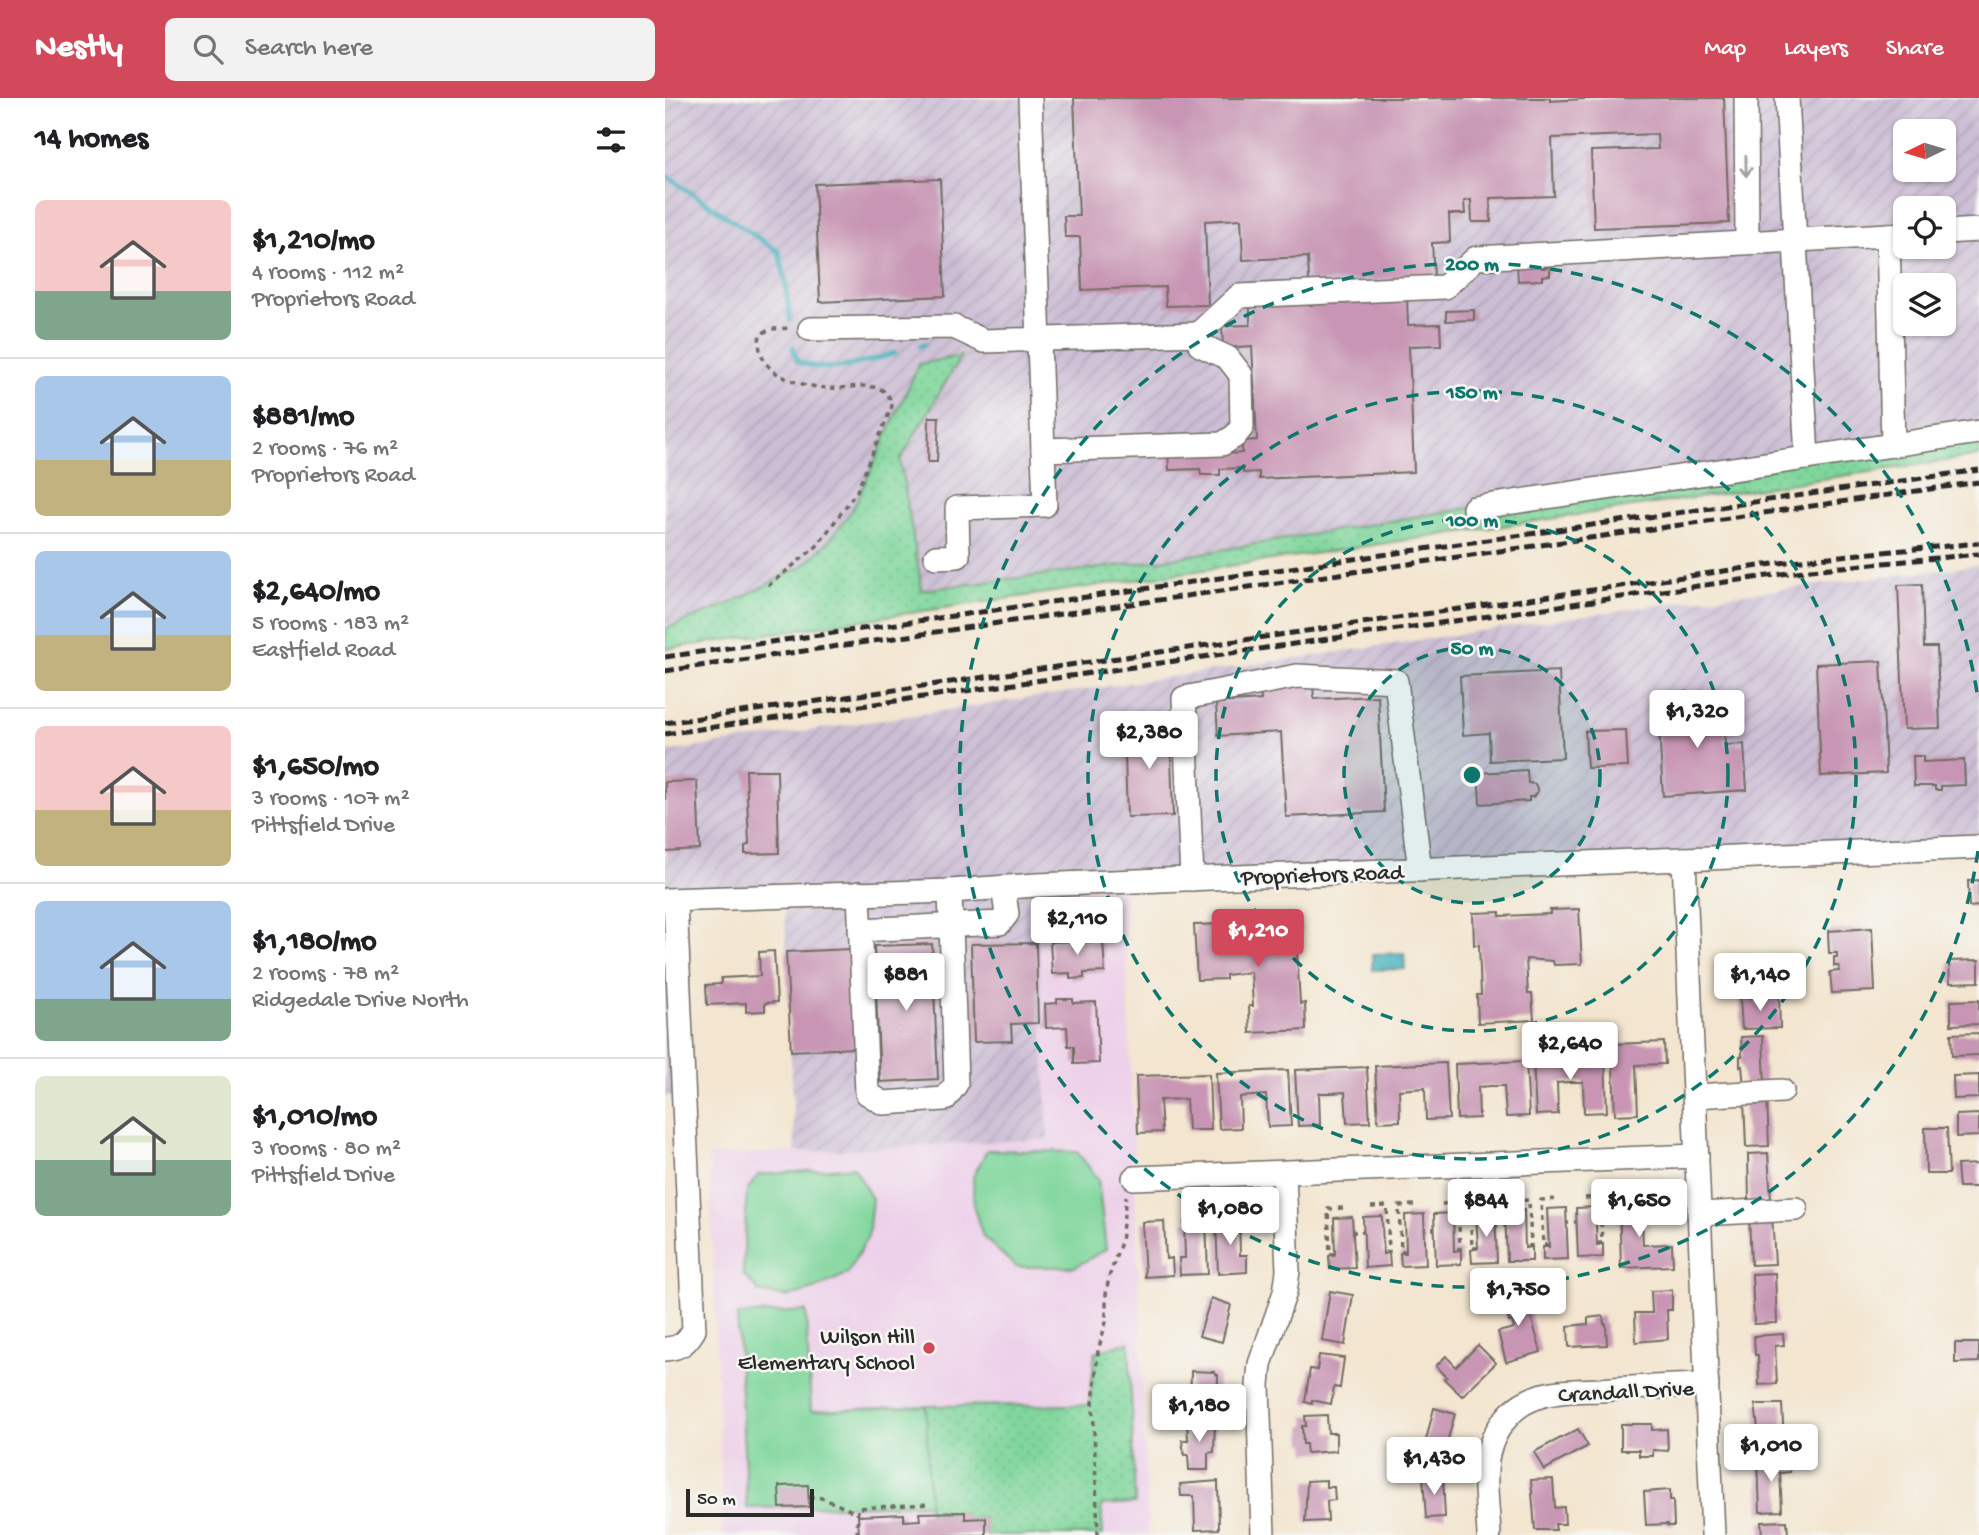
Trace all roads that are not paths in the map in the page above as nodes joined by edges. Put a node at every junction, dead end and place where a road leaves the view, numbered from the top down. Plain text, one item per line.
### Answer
1 (1030, 98) edge
2 (1746, 98) edge
3 (1787, 98) edge
4 (1979, 230) edge
5 (1956, 231) edge
6 (1893, 234) edge
7 (1747, 239) dead end
8 (1795, 240) junction
9 (1897, 259) edge
10 (810, 329) road end
11 (1198, 334) junction
12 (1039, 339) junction
13 (1979, 432) edge
14 (1893, 445) junction
15 (1043, 450) junction
16 (1807, 458) junction
17 (1474, 508) dead end
18 (936, 557) dead end
19 (1979, 847) edge
20 (1684, 859) junction
21 (1420, 870) junction
22 (1192, 879) junction
23 (1003, 887) junction
24 (950, 891) junction
25 (859, 893) junction
26 (670, 900) edge
27 (951, 926) junction
28 (860, 930) junction
29 (1782, 1091) dead end
30 (1695, 1096) junction
31 (1697, 1156) junction
32 (1284, 1173) junction
33 (1135, 1178) road end
34 (1795, 1209) dead end
35 (1699, 1214) junction
36 (671, 1349) edge
37 (1707, 1385) junction
38 (1263, 1535) edge
39 (1489, 1535) edge
40 (1713, 1535) edge

1 - 12 street
2 -> 7 street
3 - 8 street
4 - 5 street
6 - 8 street
8 - 11 street
8 - 16 street
9 - 14 street
10 - 12 street
11 - 12 street
11 - 15 street
12 - 15 street
13 - 14 street
14 - 16 street
15 - 18 street
16 - 17 street
19 - 20 street, Proprietors Road
20 - 21 street, Proprietors Road
20 - 30 street
21 - 22 street, Proprietors Road
21 - 22 street
22 - 23 street, Proprietors Road
23 - 24 street, Proprietors Road
23 - 27 street
24 - 25 street, Proprietors Road
24 - 27 street
25 - 26 street, Proprietors Road
25 - 28 street
26 - 36 street
27 - 28 street
27 - 28 street
29 - 30 street
30 - 31 street
31 - 32 street
31 - 35 street
32 - 33 street
32 - 38 street
34 - 35 street
35 - 37 street
37 - 39 street, Crandall Drive
37 - 40 street

